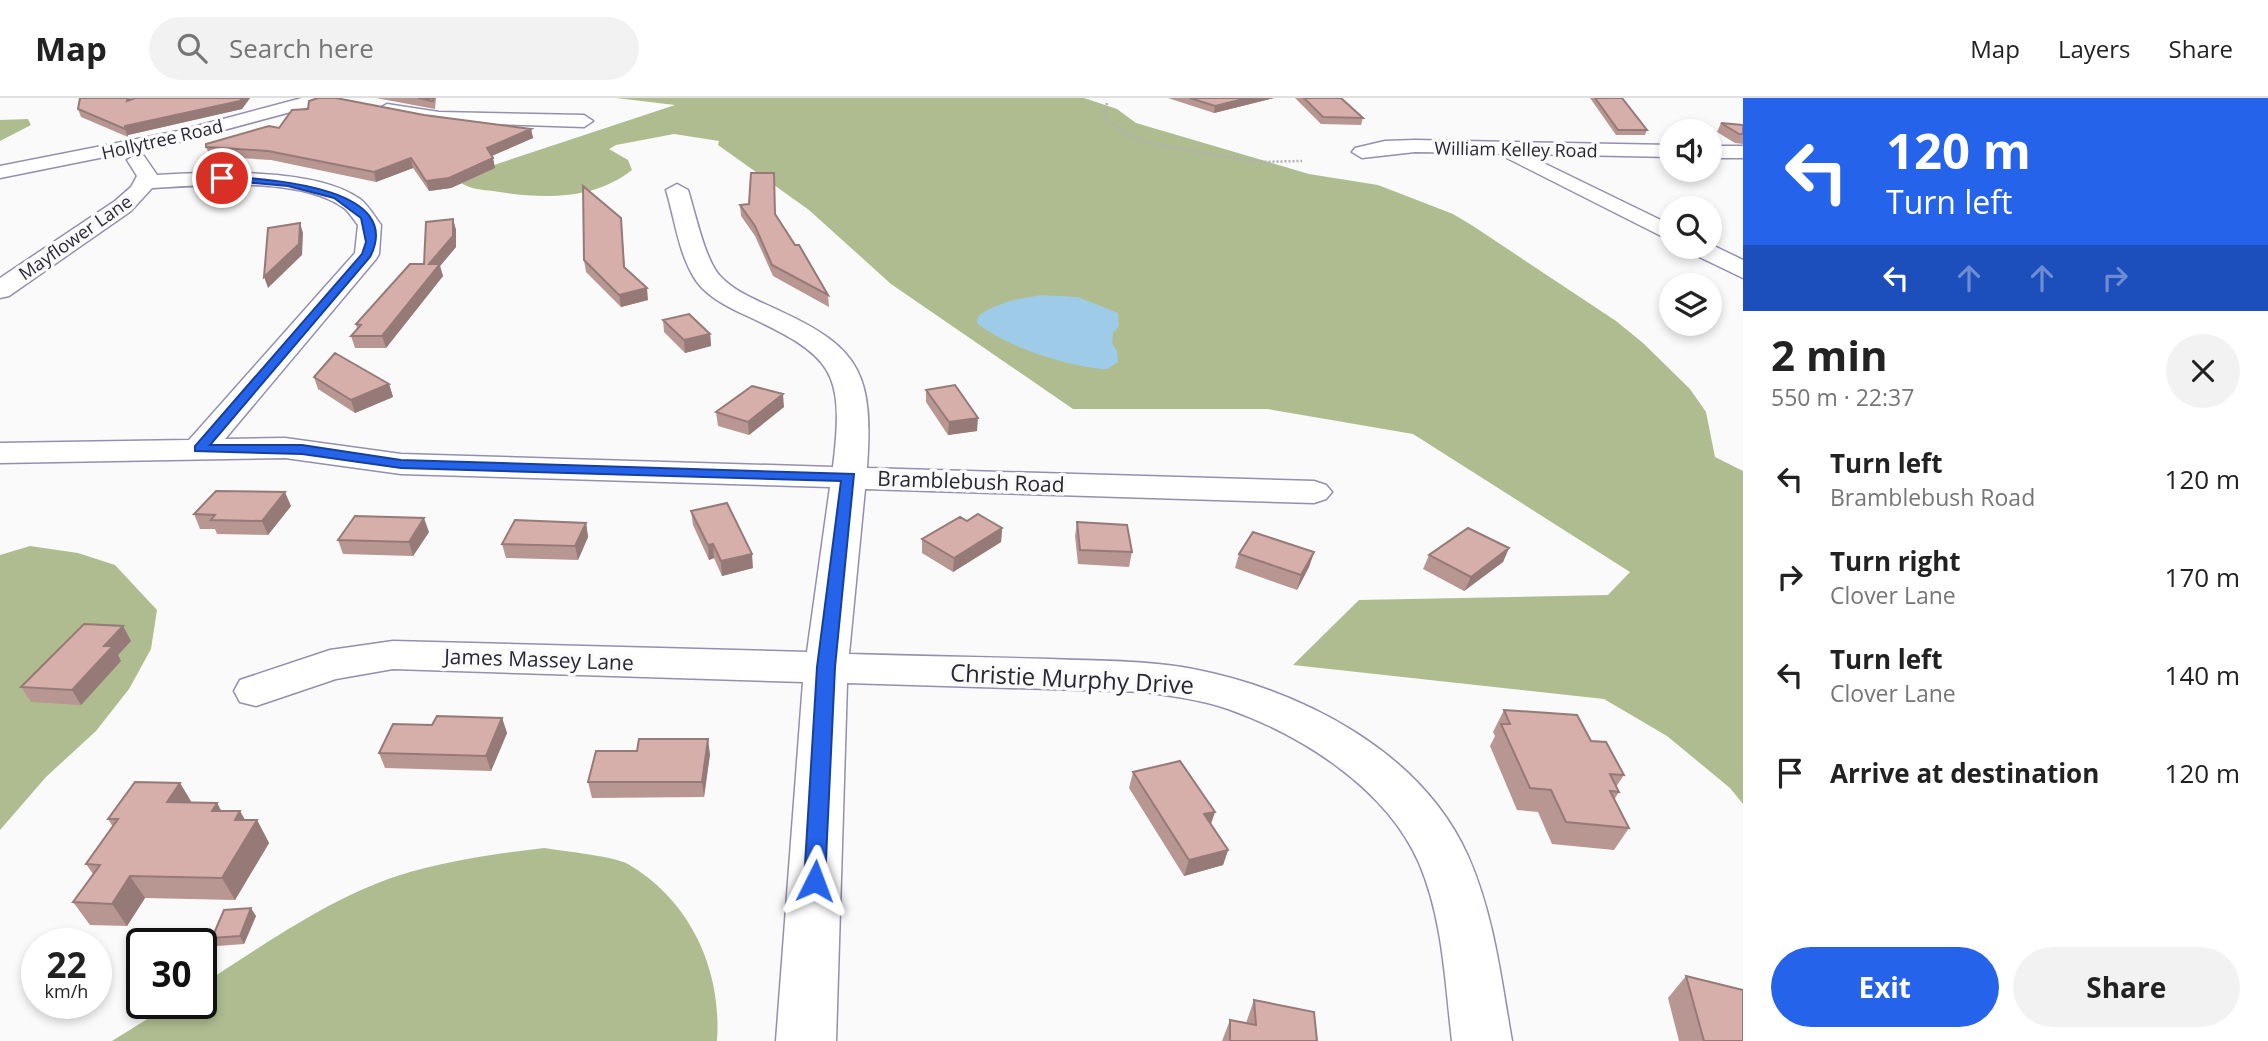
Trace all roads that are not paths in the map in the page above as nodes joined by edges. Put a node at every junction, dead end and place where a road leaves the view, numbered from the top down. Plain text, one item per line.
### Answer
1 (322, 98) edge
2 (372, 106) edge
3 (584, 121) dead end
4 (125, 148) junction
5 (1503, 150) junction
6 (1659, 151) edge
7 (1362, 152) dead end
8 (1722, 152) edge
9 (1743, 152) edge
10 (0, 172) edge
11 (146, 182) junction
12 (677, 190) dead end
13 (1659, 228) edge
14 (1721, 259) edge
15 (1743, 270) edge
16 (0, 290) edge
17 (200, 449) junction
18 (0, 453) edge
19 (849, 477) junction
20 (1314, 492) dead end
21 (826, 667) junction
22 (256, 691) dead end
23 (806, 1041) edge
24 (1482, 1041) edge

1 - 4 street, Hollytree Road
2 - 3 street
4 - 10 street, Hollytree Road
4 - 11 street, Mayflower Lane
5 - 6 street, William Kelley Road
5 - 7 street, William Kelley Road
5 - 13 street
8 - 9 street
11 - 16 street, Mayflower Lane
11 - 17 street
12 - 19 street
14 - 15 street
17 - 18 street, Bramblebush Road
17 - 19 street, Bramblebush Road
19 - 20 street, Bramblebush Road
19 - 21 street
21 - 22 street, James Massey Lane
21 - 23 street
21 - 24 street, Christie Murphy Drive

